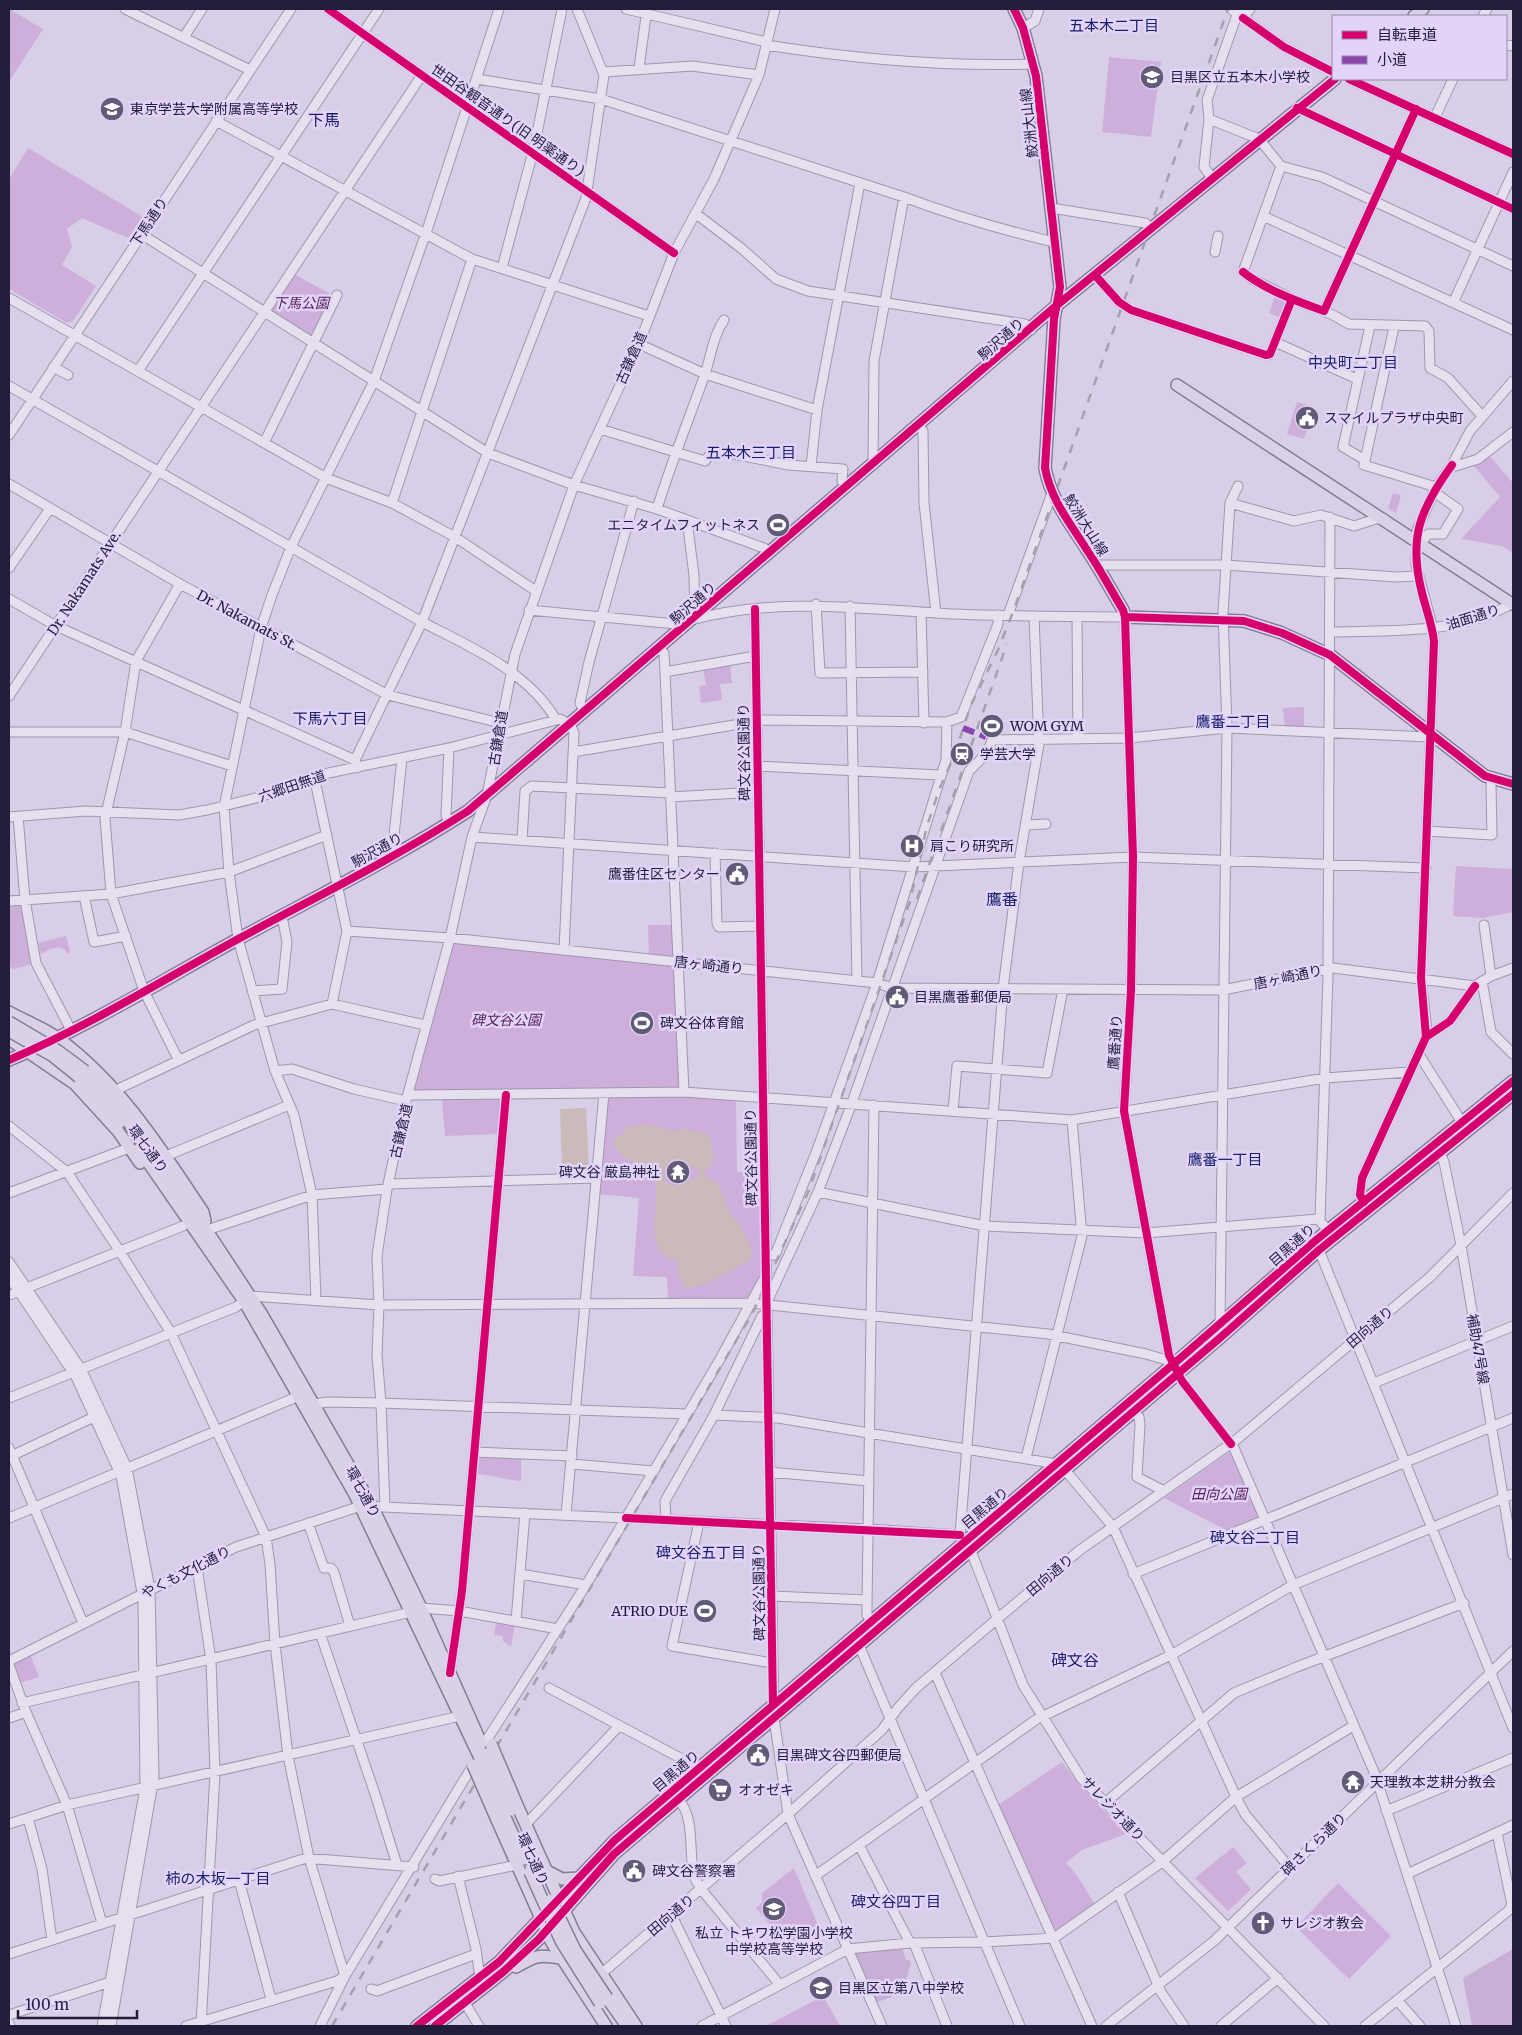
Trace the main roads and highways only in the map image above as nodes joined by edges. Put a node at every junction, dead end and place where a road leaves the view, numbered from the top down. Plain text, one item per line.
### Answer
1 (1014, 9) edge
2 (1334, 80) edge
3 (1056, 306) junction
4 (1177, 385) dead end
5 (1513, 603) edge
6 (1513, 784) edge
7 (11, 1016) edge
8 (9, 1031) edge
9 (9, 1038) edge
10 (57, 1038) junction
11 (28, 1052) junction
12 (9, 1060) edge
13 (82, 1074) junction
14 (1513, 1081) edge
15 (1512, 1098) edge
16 (1439, 1149) junction
17 (205, 1236) junction
18 (248, 1299) junction
19 (1176, 1368) junction
20 (1061, 1467) junction
21 (367, 1506) junction
22 (966, 1544) junction
23 (416, 1610) junction
24 (456, 1698) junction
25 (484, 1752) junction
26 (507, 1813) junction
27 (538, 1871) junction
28 (579, 1878) junction
29 (562, 1904) junction
30 (541, 1919) junction
31 (546, 1930) junction
32 (560, 1958) junction
33 (504, 1972) junction
34 (604, 2001) junction
35 (417, 2026) edge
36 (435, 2026) edge
37 (606, 2026) edge
38 (615, 2026) edge
39 (627, 2026) edge
40 (636, 2026) edge

1 - 3 main road, 鮫洲大山線
2 - 3 main road, 駒沢通り
3 - 6 main road, 鮫洲大山線
3 - 10 main road, 駒沢通り
4 - 5 main road
7 - 9 main road
7 - 10 main road
7 - 13 main road, 環七通り, bridge
8 - 13 main road, 環七通り, bridge
9 - 11 main road
10 - 11 main road, 駒沢通り
10 - 17 main road
11 - 12 main road, 駒沢通り
11 - 17 main road
13 - 17 main road, 環七通り
14 - 16 main road, 目黒通り
15 - 16 main road, 目黒通り
16 - 19 main road, 目黒通り
16 - 19 main road, 目黒通り
17 - 18 main road, 環七通り
18 - 21 main road, 環七通り
18 - 21 main road, 環七通り
19 - 20 main road, 目黒通り
19 - 20 main road, 目黒通り
20 - 22 main road, 目黒通り
21 - 23 main road, 環七通り
22 - 28 main road, 目黒通り
22 - 29 main road, 目黒通り
23 - 24 main road, 環七通り
23 - 24 main road, 環七通り
24 - 25 main road, 環七通り
24 - 25 main road
24 - 25 main road
25 - 26 main road, 環七通り, bridge
25 - 26 main road, bridge
26 - 27 main road, 環七通り
26 - 27 main road
26 - 30 main road
27 - 28 main road
27 - 29 main road
27 - 34 main road, 環七通り, bridge
28 - 29 main road, 目黒通り
29 - 30 main road, 目黒通り
29 - 31 main road, 目黒通り
29 - 40 main road
30 - 31 main road
30 - 35 main road, 目黒通り
31 - 32 main road
31 - 33 main road, 目黒通り
32 - 33 main road
32 - 37 main road
33 - 36 main road, 目黒通り
34 - 38 main road, 環七通り
34 - 39 main road, 環七通り

